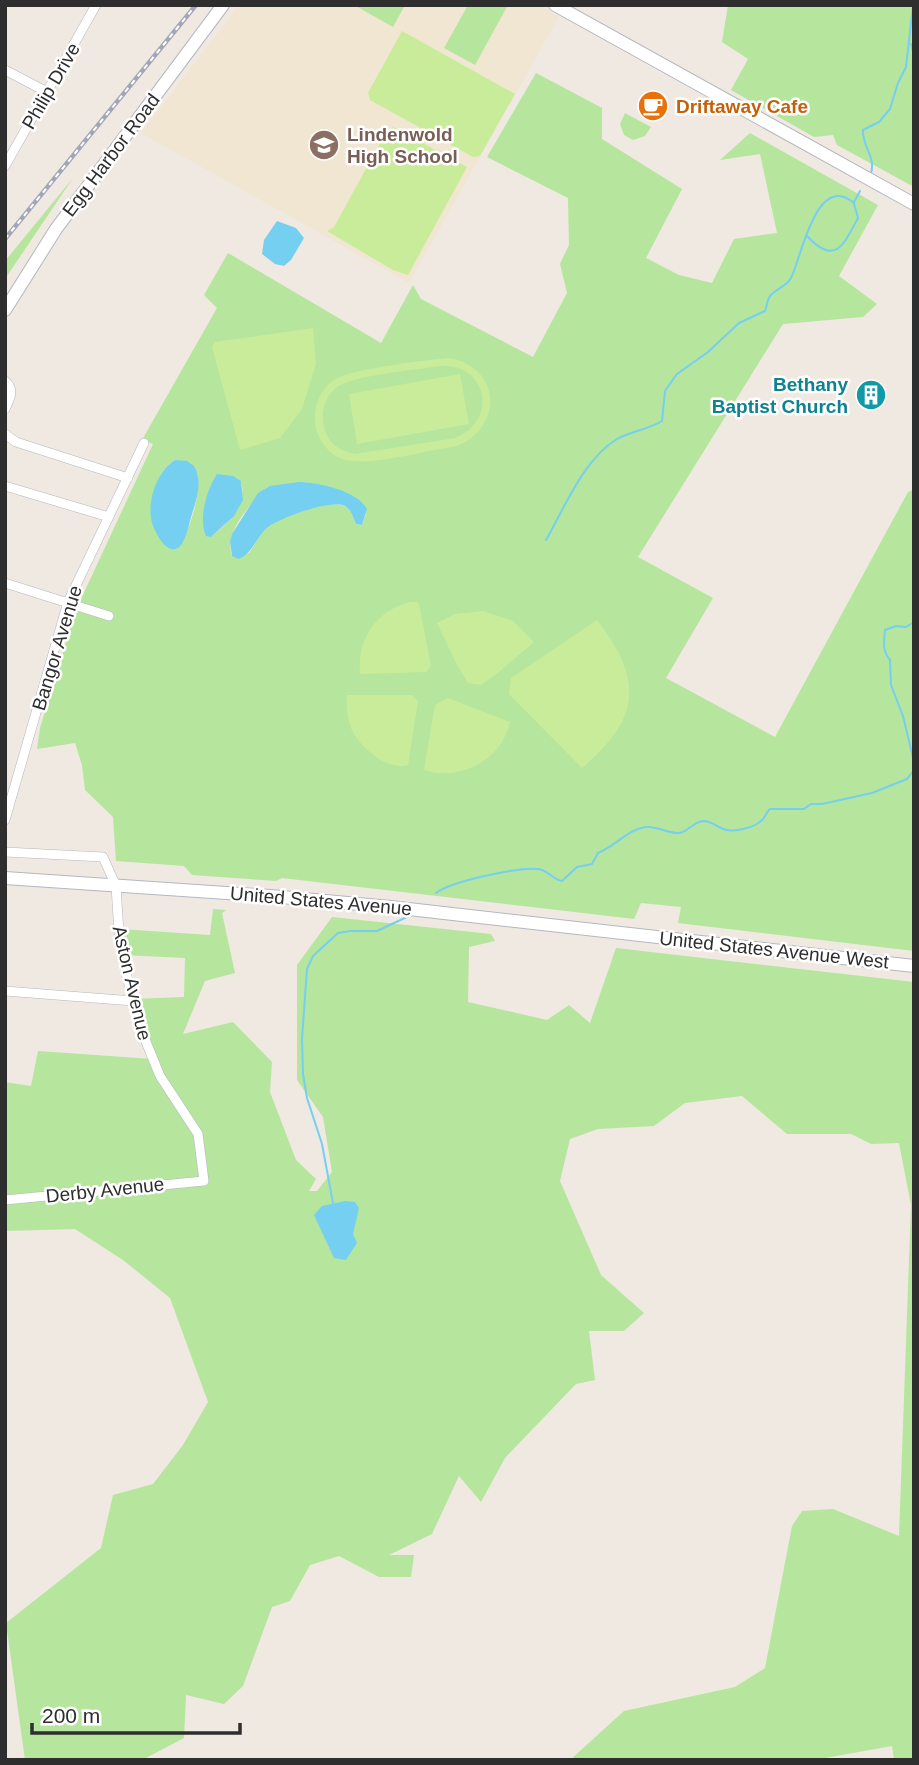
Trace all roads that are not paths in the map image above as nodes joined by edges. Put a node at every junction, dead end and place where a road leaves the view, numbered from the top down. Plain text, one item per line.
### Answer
1 (83, 5) edge
2 (223, 5) edge
3 (555, 5) edge
4 (95, 8) edge
5 (5, 69) edge
6 (47, 93) junction
7 (5, 166) edge
8 (914, 204) edge
9 (5, 310) edge
10 (5, 381) edge
11 (5, 409) edge
12 (5, 434) edge
13 (144, 443) dead end
14 (128, 478) junction
15 (5, 486) edge
16 (109, 517) junction
17 (5, 583) edge
18 (68, 602) junction
19 (109, 615) dead end
20 (5, 820) edge
21 (5, 852) edge
22 (5, 878) edge
23 (116, 886) junction
24 (635, 935) joint
25 (914, 966) edge
26 (5, 991) edge
27 (133, 1001) junction
28 (204, 1181) joint
29 (5, 1200) edge

1 - 4 street
2 - 9 street, Egg Harbor Road
3 - 8 street
4 - 6 street, Philip Drive
5 - 6 street
6 - 7 street, Philip Drive
10 - 11 street
12 - 14 street
13 - 14 street, Bangor Avenue
14 - 16 street, Bangor Avenue
15 - 16 street
16 - 18 street, Bangor Avenue
17 - 18 street
18 - 19 street
18 - 20 street, Bangor Avenue
21 - 23 street, Aston Avenue
22 - 23 street, United States Avenue
23 - 24 street, United States Avenue
23 - 27 street, Aston Avenue
24 - 25 street, United States Avenue West
26 - 27 street
27 - 28 street, Aston Avenue
28 - 29 street, Derby Avenue

